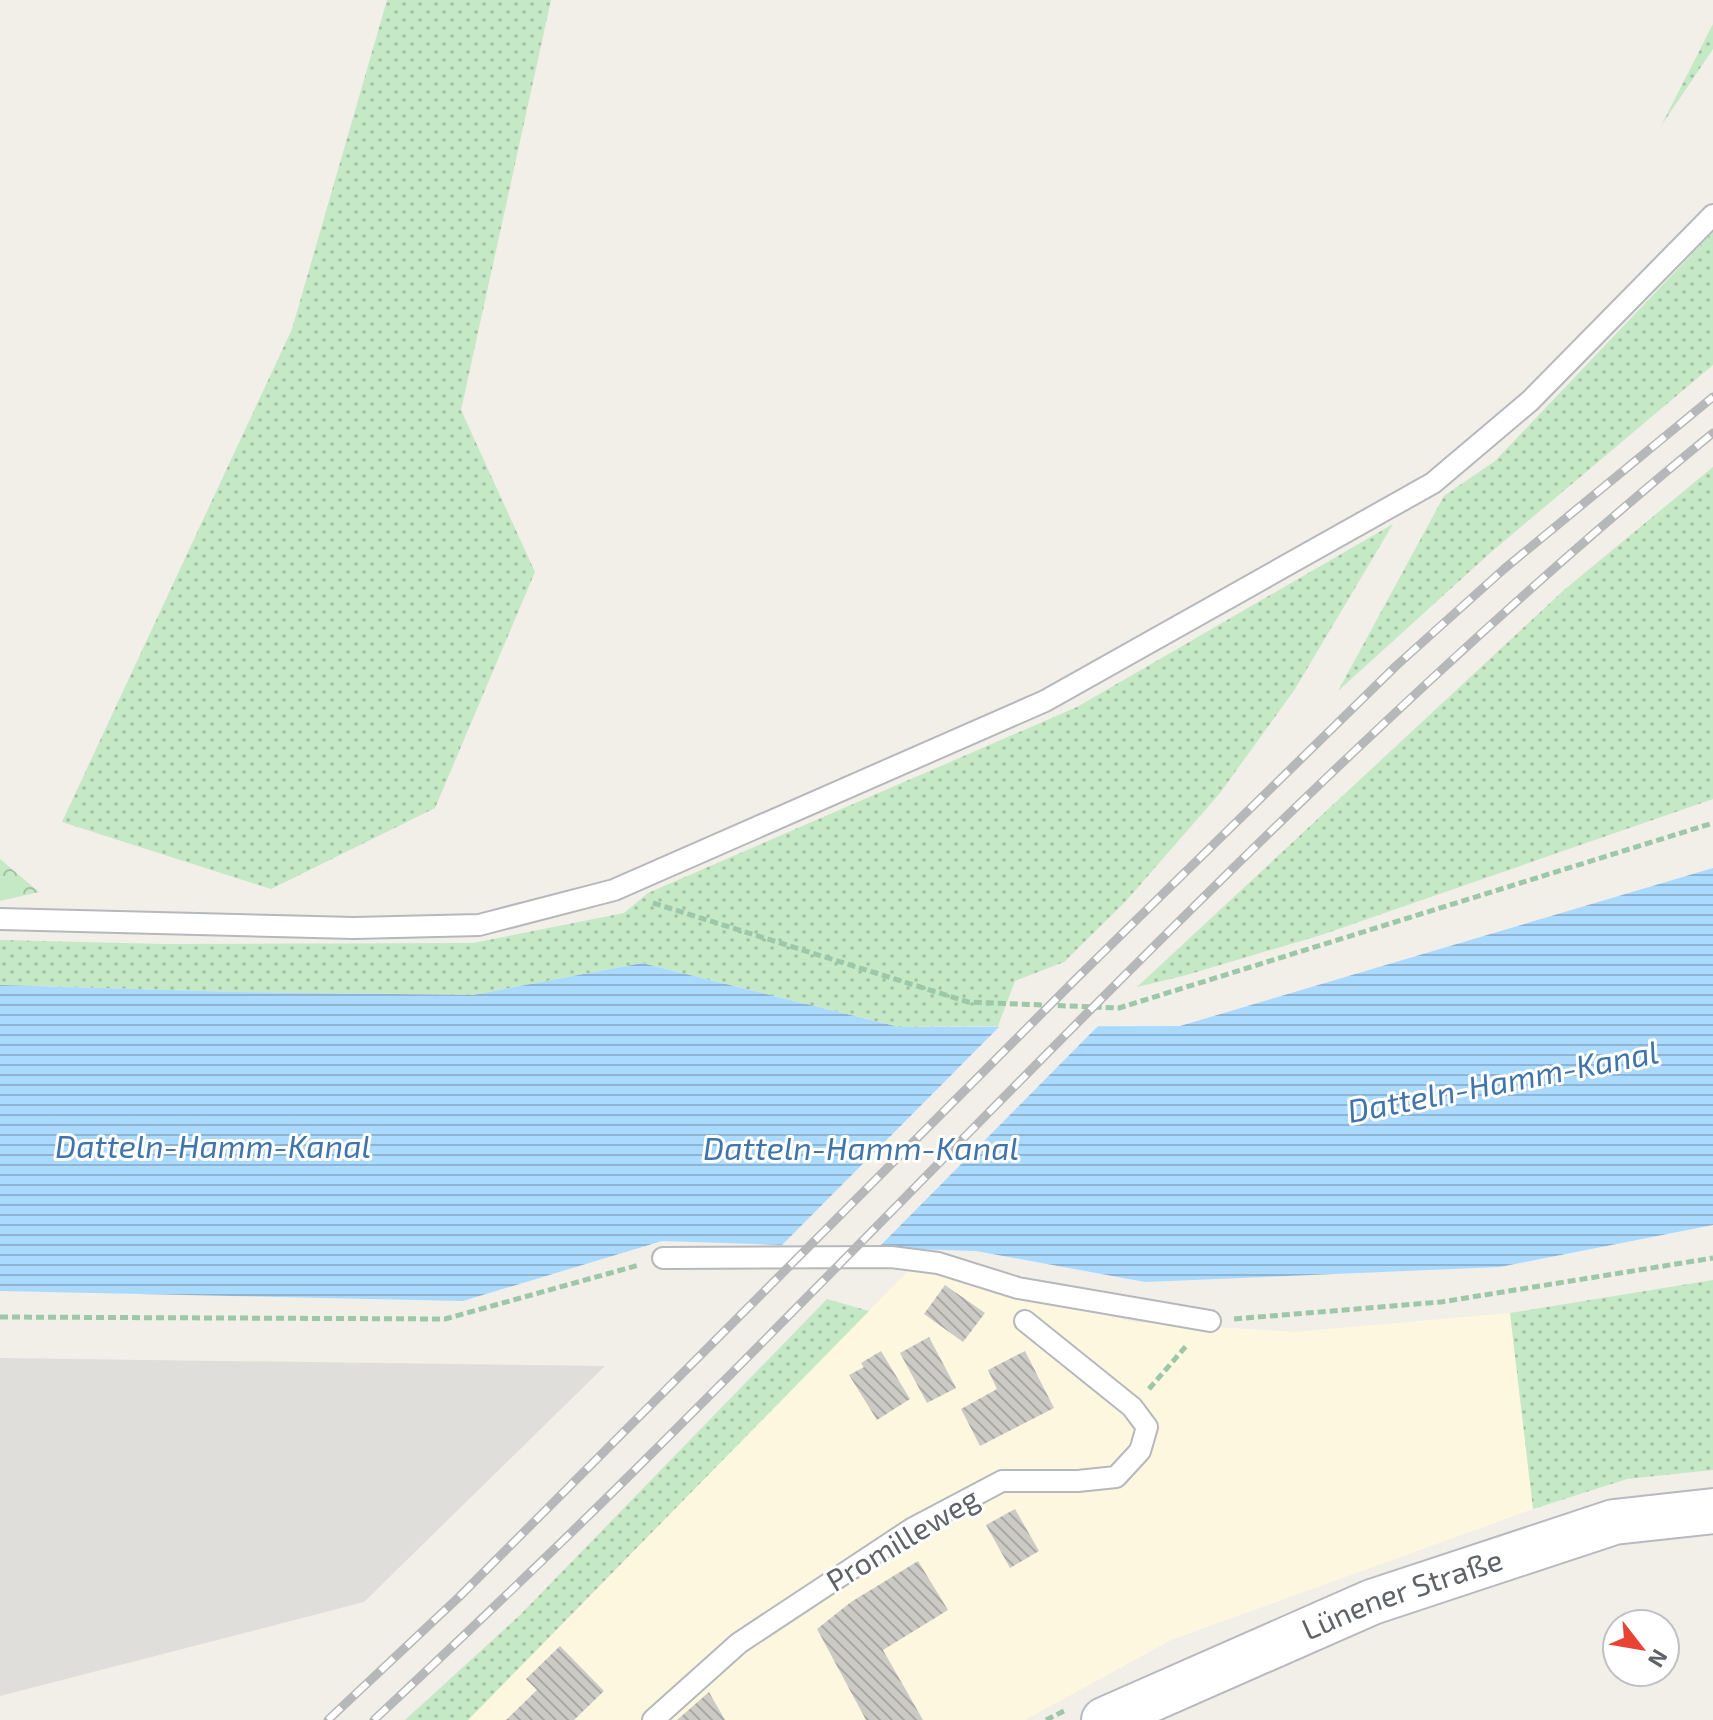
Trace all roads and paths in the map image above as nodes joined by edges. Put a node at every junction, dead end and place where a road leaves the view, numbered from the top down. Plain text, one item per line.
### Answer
1 (1713, 215) edge
2 (1713, 823) edge
3 (614, 890) junction
4 (0, 919) edge
5 (663, 1258) joint
6 (1713, 1258) edge
7 (0, 1317) edge
8 (1025, 1321) dead end
9 (1210, 1321) junction
10 (1132, 1407) junction
11 (1713, 1511) edge
12 (653, 1720) edge
13 (1104, 1720) edge

1 - 3 lane
2 - 3 path
3 - 4 lane
5 - 7 path
5 - 9 lane
6 - 9 path
8 - 10 lane
9 - 10 path
10 - 12 lane, Promilleweg
11 - 13 street, Lünener Straße

